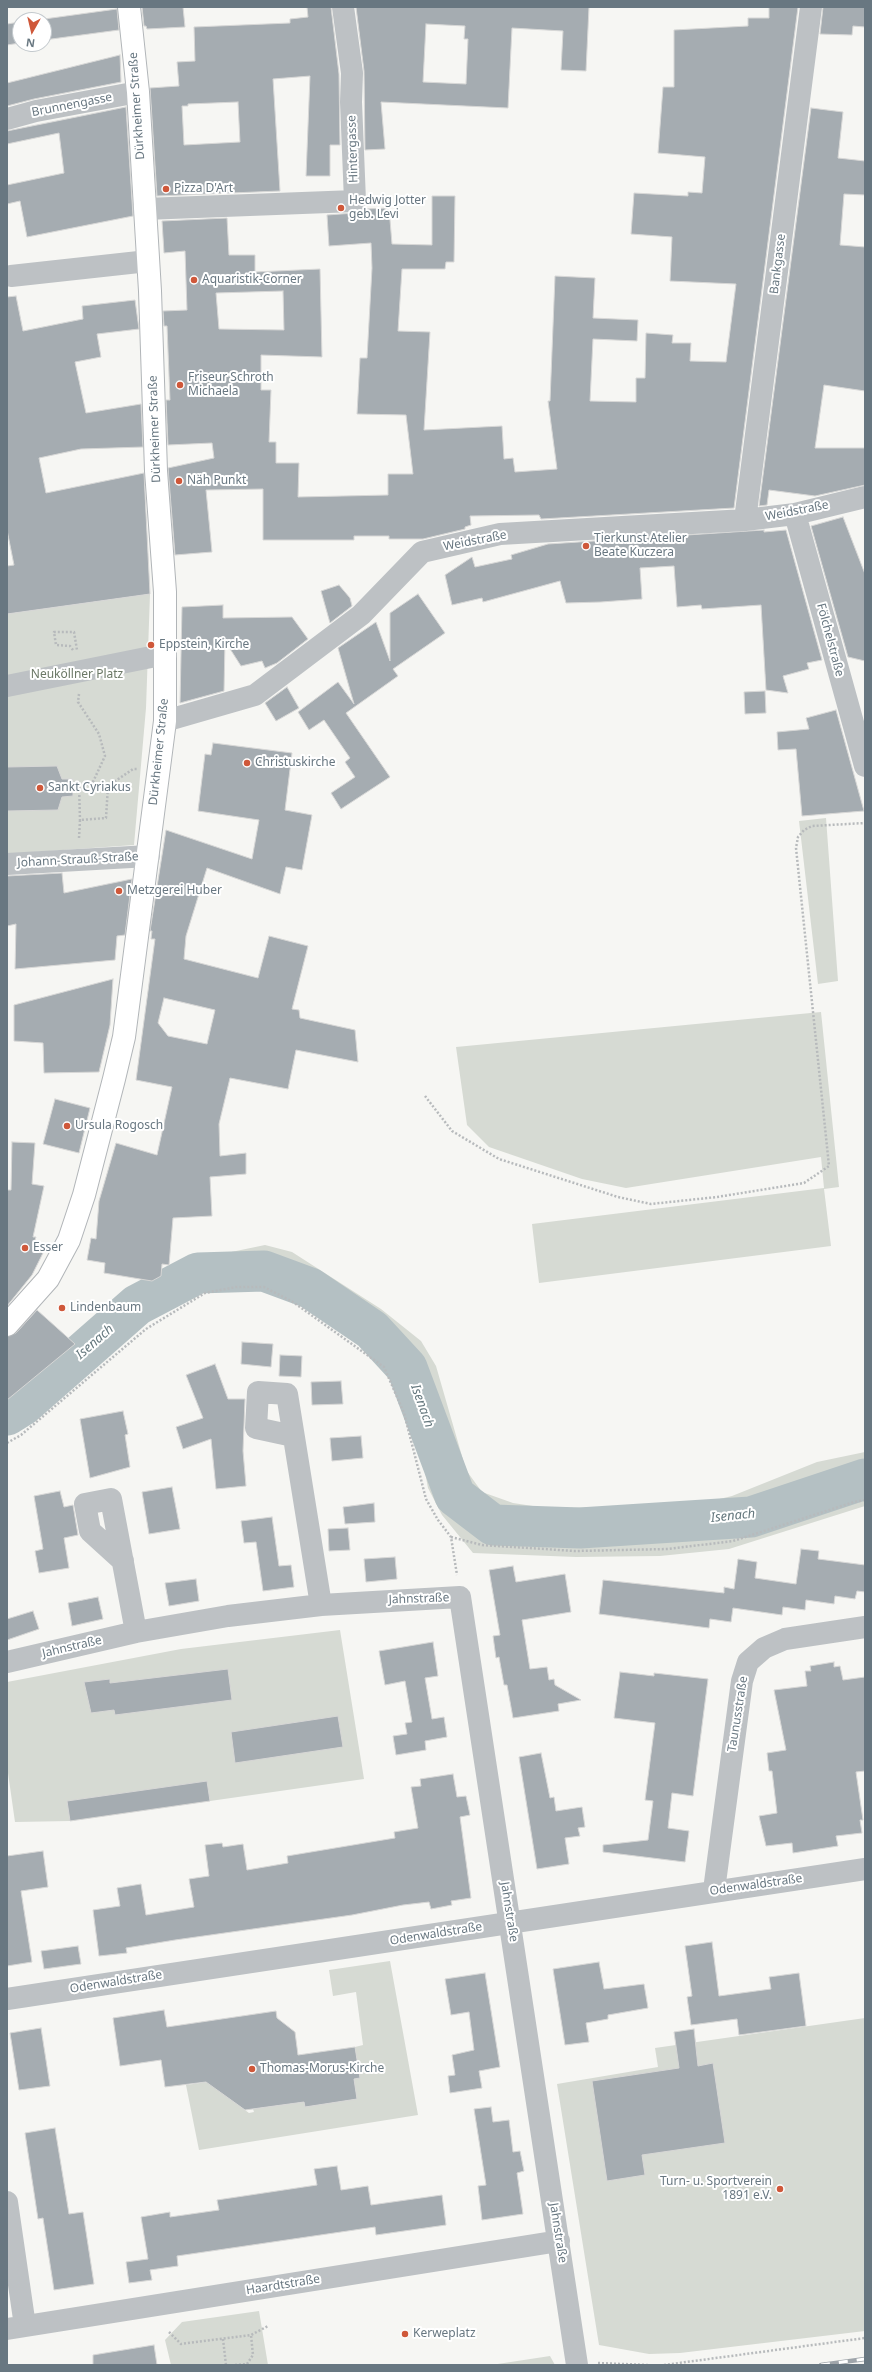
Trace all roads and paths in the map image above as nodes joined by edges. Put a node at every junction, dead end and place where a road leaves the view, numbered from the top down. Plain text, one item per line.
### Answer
1 (129, 7) edge
2 (343, 7) edge
3 (812, 7) edge
4 (138, 92) junction
5 (7, 119) edge
6 (144, 209) junction
7 (148, 261) junction
8 (11, 276) dead end
9 (865, 497) edge
10 (795, 514) junction
11 (745, 520) junction
12 (166, 654) junction
13 (80, 662) junction
14 (7, 686) edge
15 (165, 721) junction
16 (865, 766) edge
17 (134, 769) dead end
18 (92, 784) junction
19 (108, 786) junction
20 (80, 820) junction
21 (865, 823) edge
22 (79, 835) dead end
23 (149, 856) junction
24 (7, 864) edge
25 (424, 1096) dead end
26 (7, 1325) edge
27 (293, 1436) dead end
28 (865, 1500) edge
29 (451, 1536) dead end
30 (123, 1561) dead end
31 (321, 1605) junction
32 (865, 1627) edge
33 (136, 1632) junction
34 (7, 1662) edge
35 (865, 1869) edge
36 (714, 1890) junction
37 (511, 1923) junction
38 (7, 1999) edge
39 (7, 2202) edge
40 (559, 2241) junction
41 (268, 2326) dead end
42 (16, 2327) edge
43 (169, 2332) dead end
44 (251, 2335) junction
45 (865, 2338) edge
46 (223, 2339) junction
47 (577, 2364) edge
48 (226, 2365) edge
49 (235, 2365) edge
50 (648, 2365) edge
51 (664, 2365) edge

1 - 4 main road, Dürkheimer Straße
2 - 6 street, Hintergasse
3 - 11 street, Bankgasse
4 - 5 street, Brunnengasse
4 - 6 main road, Dürkheimer Straße
6 - 7 main road, Dürkheimer Straße
7 - 8 street
7 - 12 main road, Dürkheimer Straße
9 - 10 street, Weidstraße
10 - 11 street, Weidstraße
10 - 16 street, Fölchelstraße
11 - 15 street, Weidstraße
12 - 13 street
12 - 15 main road, Dürkheimer Straße
13 - 13 path
13 - 14 street
13 - 18 path
15 - 23 main road, Dürkheimer Straße
17 - 19 path
18 - 19 path
18 - 20 path
19 - 20 path
20 - 22 path
21 - 25 path
23 - 24 street, Johann-Strauß-Straße
23 - 26 main road, Dürkheimer Straße
27 - 31 street
28 - 29 path
30 - 33 street
31 - 33 street, Jahnstraße
31 - 37 street, Jahnstraße
32 - 36 street, Taunusstraße
33 - 34 street, Jahnstraße
35 - 36 street, Odenwaldstraße
36 - 37 street, Odenwaldstraße
37 - 38 street, Odenwaldstraße
37 - 40 street, Jahnstraße
39 - 42 street
40 - 42 street, Haardtstraße
40 - 47 street, Jahnstraße
41 - 44 path
43 - 46 path
44 - 46 path
44 - 49 path
45 - 51 path
46 - 48 path
47 - 50 path

